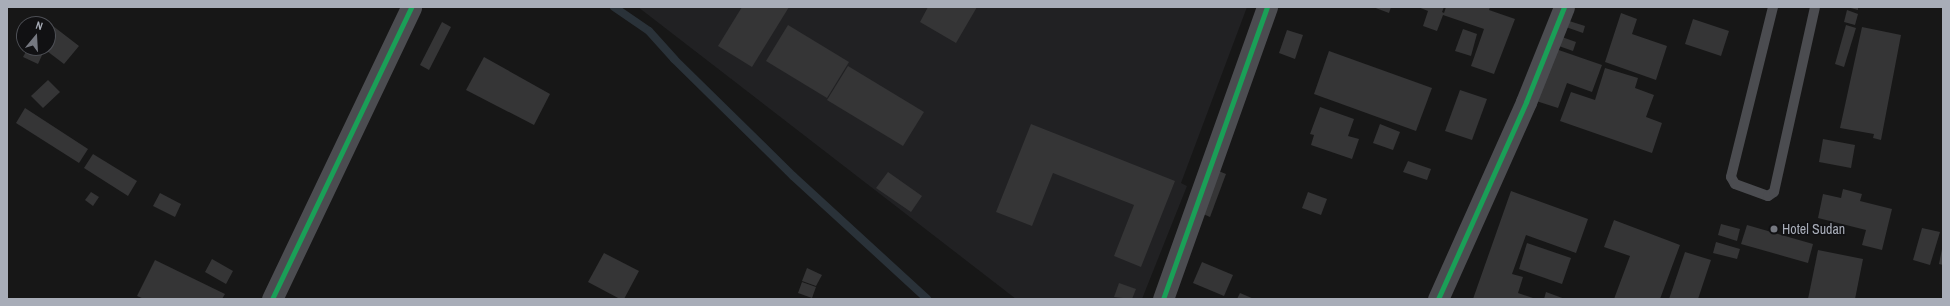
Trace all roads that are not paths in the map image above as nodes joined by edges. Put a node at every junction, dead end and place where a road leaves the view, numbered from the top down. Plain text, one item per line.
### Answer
1 (411, 7) edge
2 (1267, 7) edge
3 (1564, 7) edge
4 (1773, 7) edge
5 (1815, 7) edge
6 (272, 299) edge
7 (1163, 299) edge
8 (1438, 299) edge

1 - 6 street
2 - 7 street
3 - 8 street
4 - 5 lane

